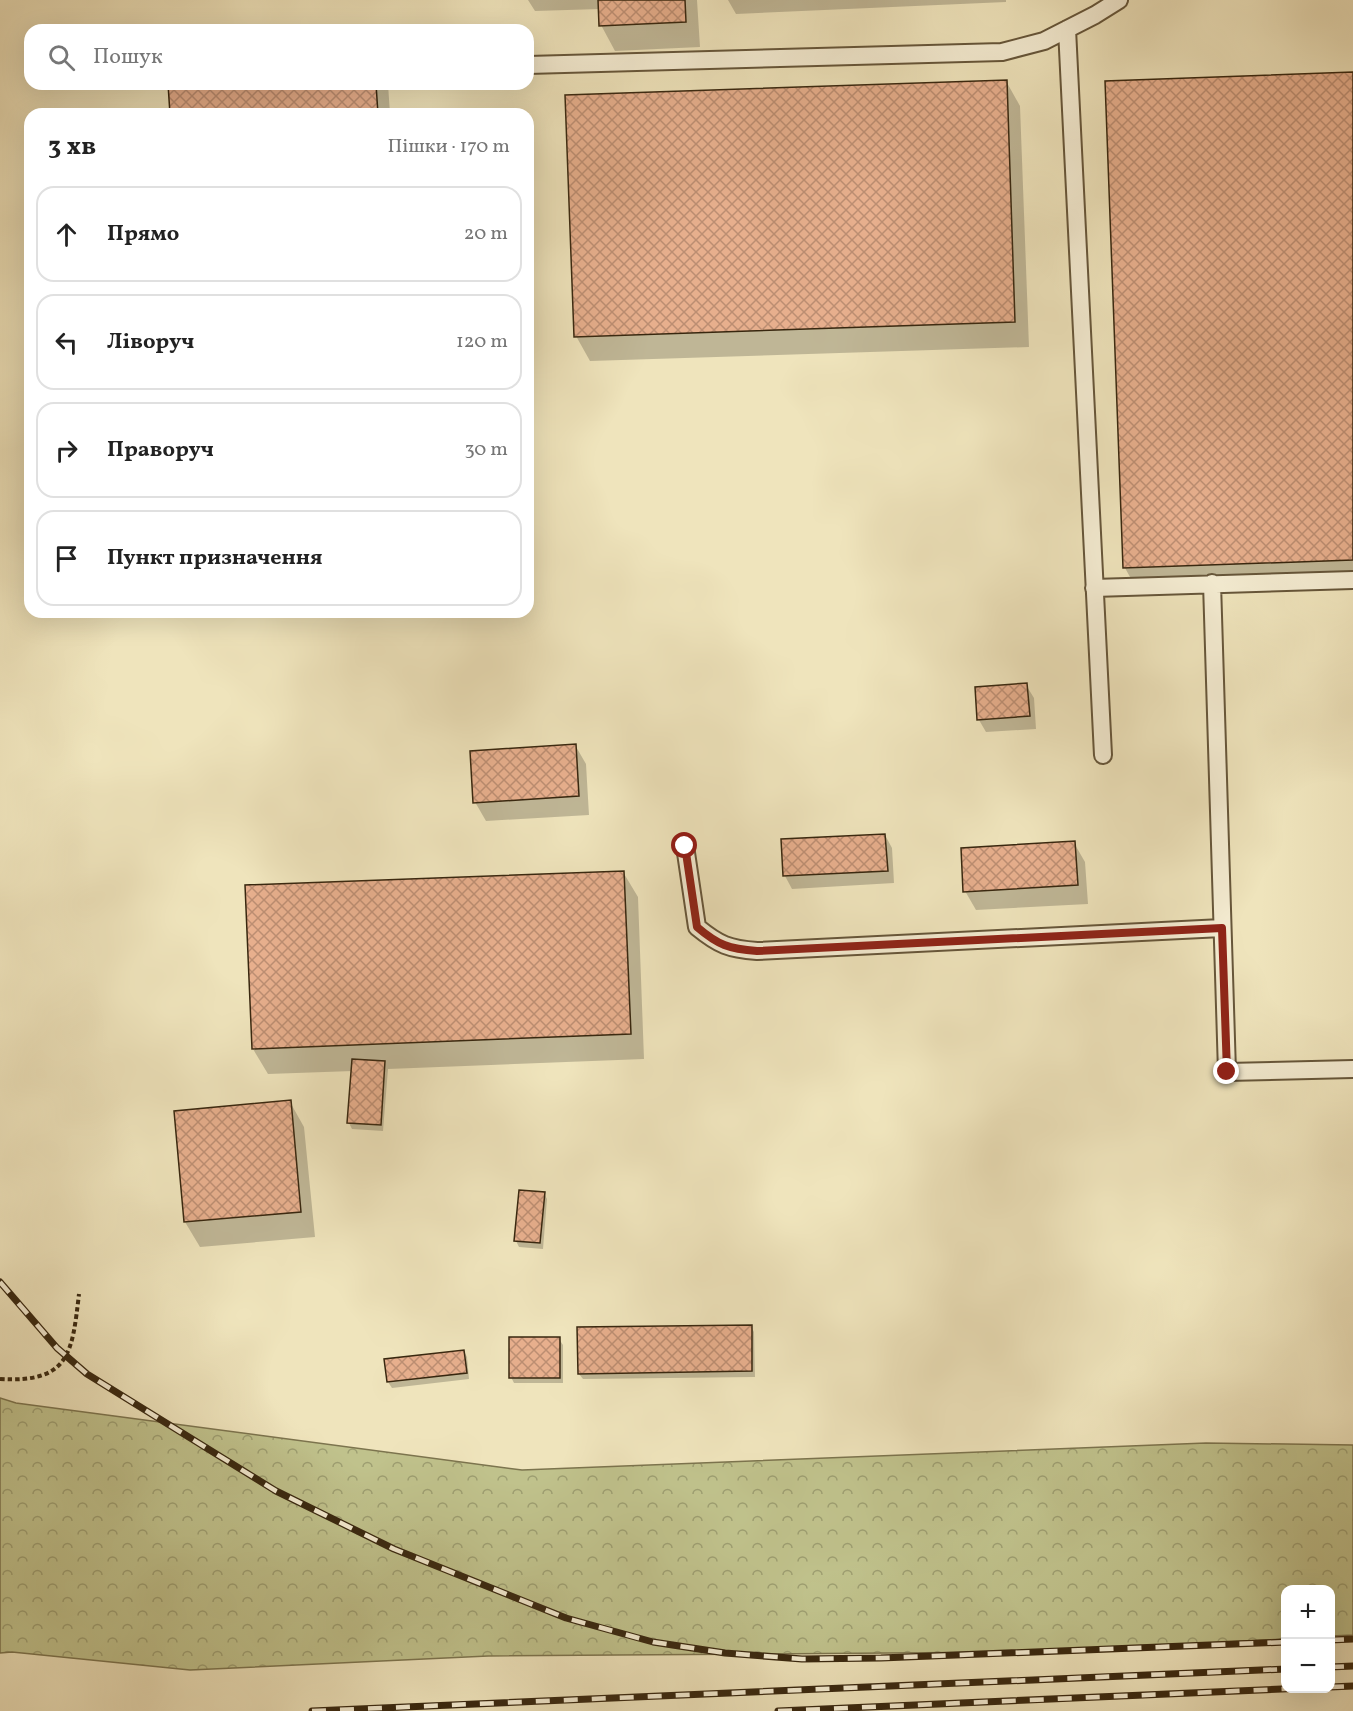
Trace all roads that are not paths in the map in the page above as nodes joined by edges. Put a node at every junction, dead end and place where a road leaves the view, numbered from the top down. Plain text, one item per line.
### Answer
1 (1119, 0) edge
2 (1067, 29) junction
3 (534, 65) edge
4 (1353, 580) edge
5 (1212, 583) junction
6 (1094, 588) junction
7 (1103, 755) dead end
8 (685, 846) dead end
9 (1222, 928) junction
10 (1353, 1069) edge

1 - 2 lane
2 - 3 lane
2 - 6 lane
4 - 5 lane
5 - 6 lane
5 - 9 lane
6 - 7 lane
8 - 9 lane
9 - 10 lane

